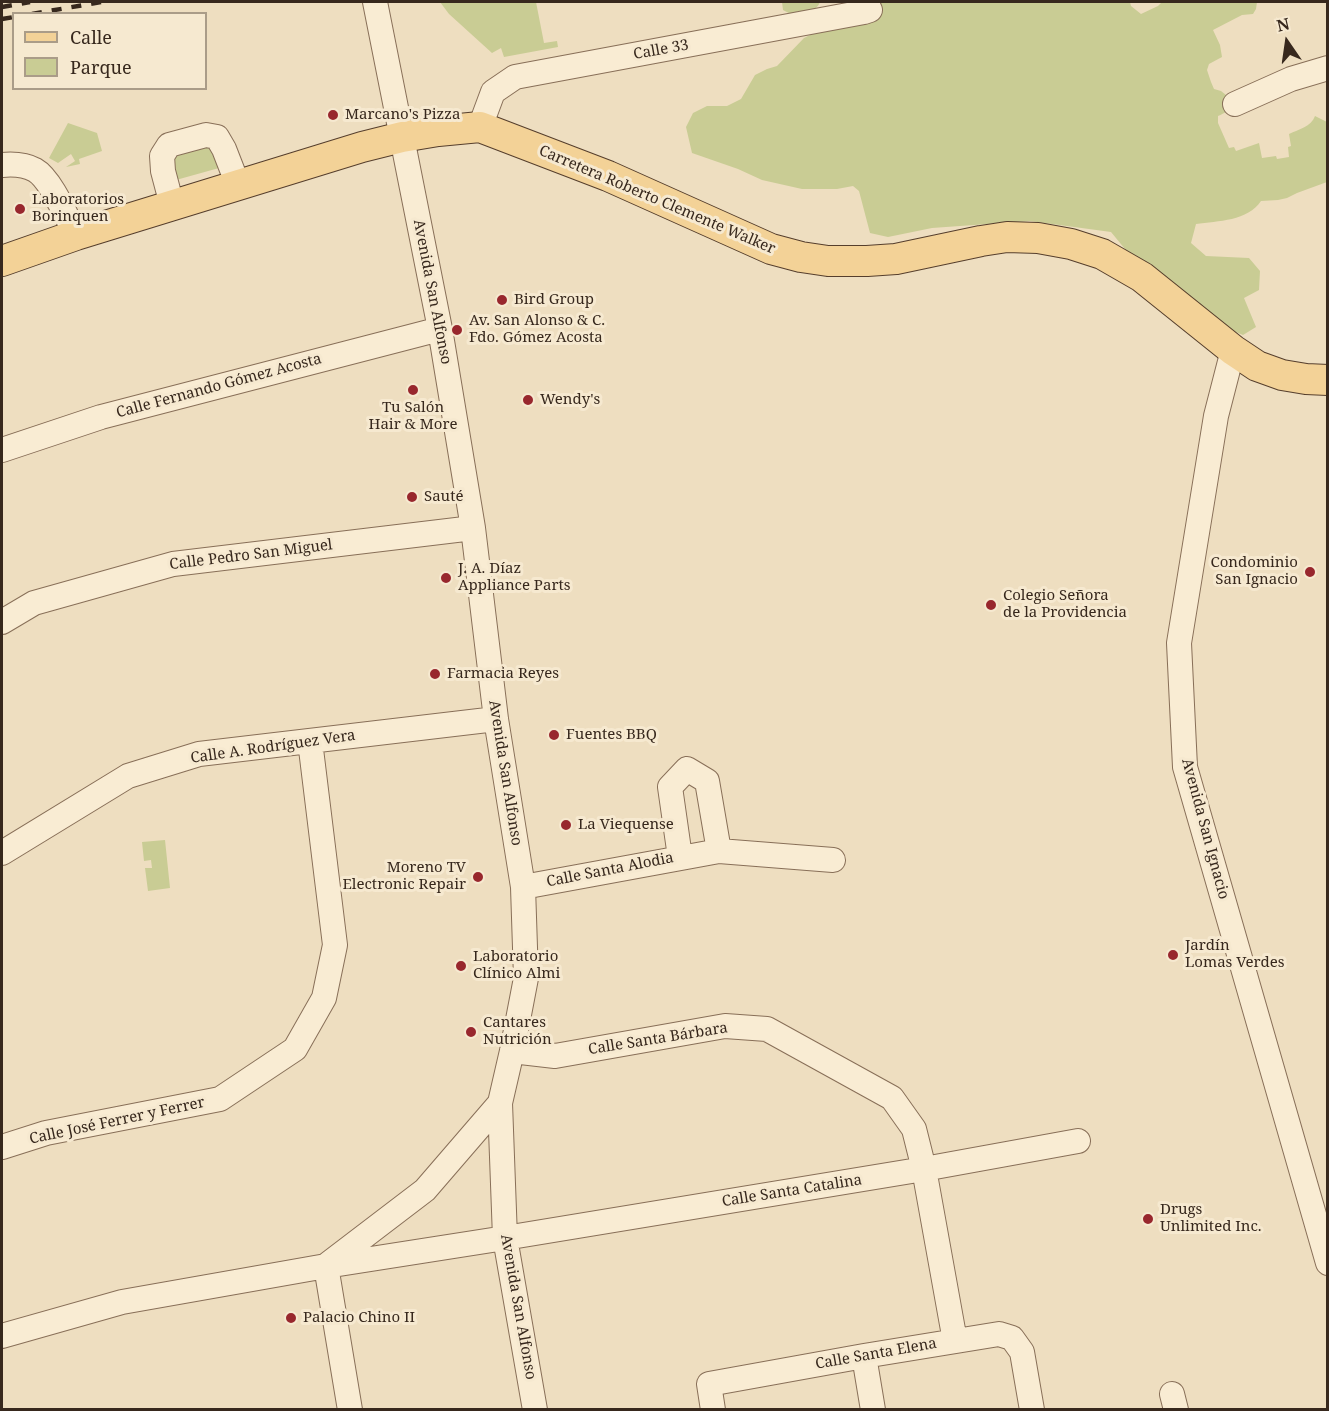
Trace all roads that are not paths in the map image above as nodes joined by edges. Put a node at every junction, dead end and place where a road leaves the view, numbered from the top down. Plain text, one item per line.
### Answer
1 (375, 2) edge
2 (870, 10) dead end
3 (1328, 68) edge
4 (1235, 104) dead end
5 (480, 127) junction
6 (402, 137) junction
7 (2, 165) edge
8 (238, 184) junction
9 (172, 205) junction
10 (76, 235) junction
11 (2, 261) edge
12 (440, 329) junction
13 (1233, 350) junction
14 (1328, 380) edge
15 (2, 450) edge
16 (473, 528) junction
17 (2, 622) edge
18 (496, 719) junction
19 (310, 741) junction
20 (719, 851) junction
21 (2, 853) edge
22 (680, 857) junction
23 (833, 860) dead end
24 (522, 886) junction
25 (512, 1051) junction
26 (500, 1103) junction
27 (1078, 1141) dead end
28 (2, 1147) edge
29 (924, 1169) junction
30 (505, 1239) junction
31 (1328, 1263) edge
32 (326, 1266) junction
33 (2, 1336) edge
34 (955, 1341) junction
35 (864, 1356) junction
36 (350, 1410) edge
37 (535, 1410) edge
38 (713, 1410) edge
39 (873, 1410) edge
40 (1032, 1410) edge

1 - 6 street, Avenida San Alfonso
2 - 5 street, Calle 33
3 - 4 street
5 - 6 main road, Carretera Roberto Clemente Walker
5 - 13 main road, Carretera Roberto Clemente Walker
6 - 8 main road, Carretera Roberto Clemente Walker
6 - 12 street, Avenida San Alfonso
7 - 10 street
8 - 9 main road, Carretera Roberto Clemente Walker
8 - 9 street
9 - 10 main road, Carretera Roberto Clemente Walker
10 - 11 main road, Carretera Roberto Clemente Walker
12 - 15 street, Calle Fernando Gómez Acosta
12 - 16 street, Avenida San Alfonso
13 - 14 main road, Carretera Roberto Clemente Walker
13 - 31 street, Avenida San Ignacio
16 - 17 street, Calle Pedro San Miguel
16 - 18 street, Avenida San Alfonso
18 - 19 street, Calle A. Rodríguez Vera
18 - 24 street, Avenida San Alfonso
19 - 21 street, Calle A. Rodríguez Vera
19 - 28 street, Calle José Ferrer y Ferrer
20 - 22 street
20 - 22 street, Calle Santa Alodia
20 - 23 street
22 - 24 street, Calle Santa Alodia
24 - 25 street, Avenida San Alfonso
25 - 26 street, Avenida San Alfonso
25 - 29 street, Calle Santa Bárbara
26 - 30 street, Avenida San Alfonso
26 - 32 street
27 - 29 street, Calle Santa Catalina
29 - 30 street, Calle Santa Catalina
29 - 34 street, Calle Santa Bárbara
30 - 32 street, Calle Santa Catalina
30 - 37 street, Avenida San Alfonso
32 - 33 street, Calle Santa Catalina
32 - 36 street
34 - 35 street, Calle Santa Elena
34 - 40 street, Calle Santa Elena
35 - 38 street, Calle Santa Elena
35 - 39 street

